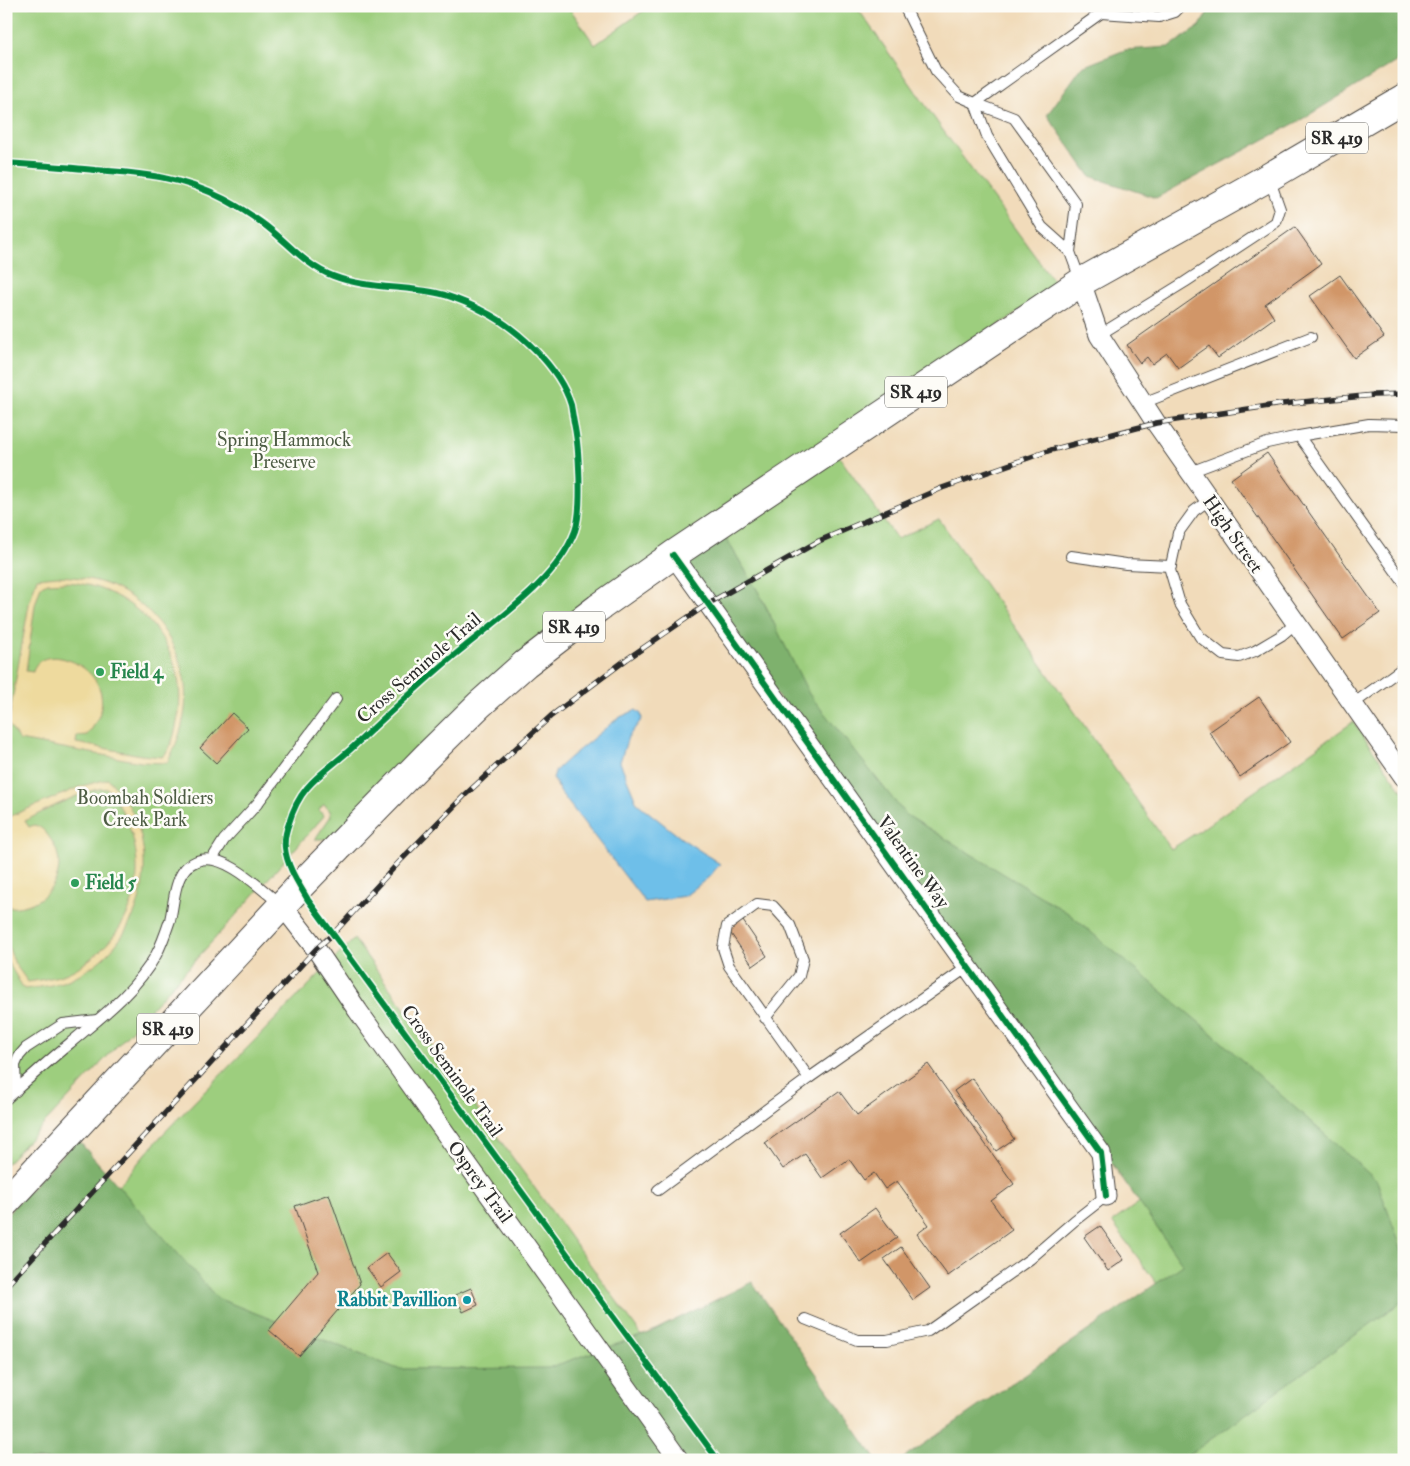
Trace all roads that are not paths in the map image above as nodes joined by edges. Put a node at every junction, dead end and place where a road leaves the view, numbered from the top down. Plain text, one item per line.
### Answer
1 (904, 6) edge
2 (1181, 6) edge
3 (1102, 10) edge
4 (1136, 11) edge
5 (1404, 98) edge
6 (975, 103) junction
7 (1269, 178) junction
8 (1070, 252) junction
9 (1081, 282) junction
10 (1099, 335) junction
11 (1311, 337) dead end
12 (1142, 403) junction
13 (1404, 425) edge
14 (1299, 436) junction
15 (1190, 472) junction
16 (1209, 500) junction
17 (674, 555) junction
18 (1071, 556) dead end
19 (1171, 566) junction
20 (1404, 584) edge
21 (1296, 623) junction
22 (1404, 666) edge
23 (336, 700) dead end
24 (1353, 704) junction
25 (1404, 776) edge
26 (212, 859) junction
27 (282, 905) junction
28 (969, 966) junction
29 (765, 1018) junction
30 (98, 1020) junction
31 (809, 1078) junction
32 (16, 1090) junction
33 (6, 1099) edge
34 (658, 1190) dead end
35 (1106, 1196) joint
36 (6, 1202) edge
37 (805, 1318) dead end
38 (679, 1460) edge

1 - 6 lane
2 - 4 lane
3 - 4 lane
3 - 6 lane
5 - 7 main road, SR 419
6 - 8 lane
6 - 8 lane
7 - 9 main road, SR 419
7 - 10 lane
8 - 9 lane
9 - 10 street, High Street
9 - 17 main road, SR 419
10 - 12 street, High Street
11 - 12 lane
12 - 15 street, High Street
13 - 14 lane
14 - 15 lane
14 - 20 lane
15 - 16 street, High Street
16 - 19 lane
16 - 21 street, High Street
17 - 27 main road, SR 419
17 - 28 street, Valentine Way
18 - 19 lane
19 - 21 lane
21 - 24 street, High Street
22 - 24 lane
23 - 26 lane
24 - 25 street, High Street
26 - 27 lane
26 - 30 lane
27 - 36 main road, SR 419
27 - 38 street, Osprey Trail
28 - 31 lane
28 - 35 street, Valentine Way
29 - 29 lane
29 - 31 lane
30 - 32 lane
30 - 32 lane
31 - 34 lane
32 - 33 lane
35 - 37 lane

